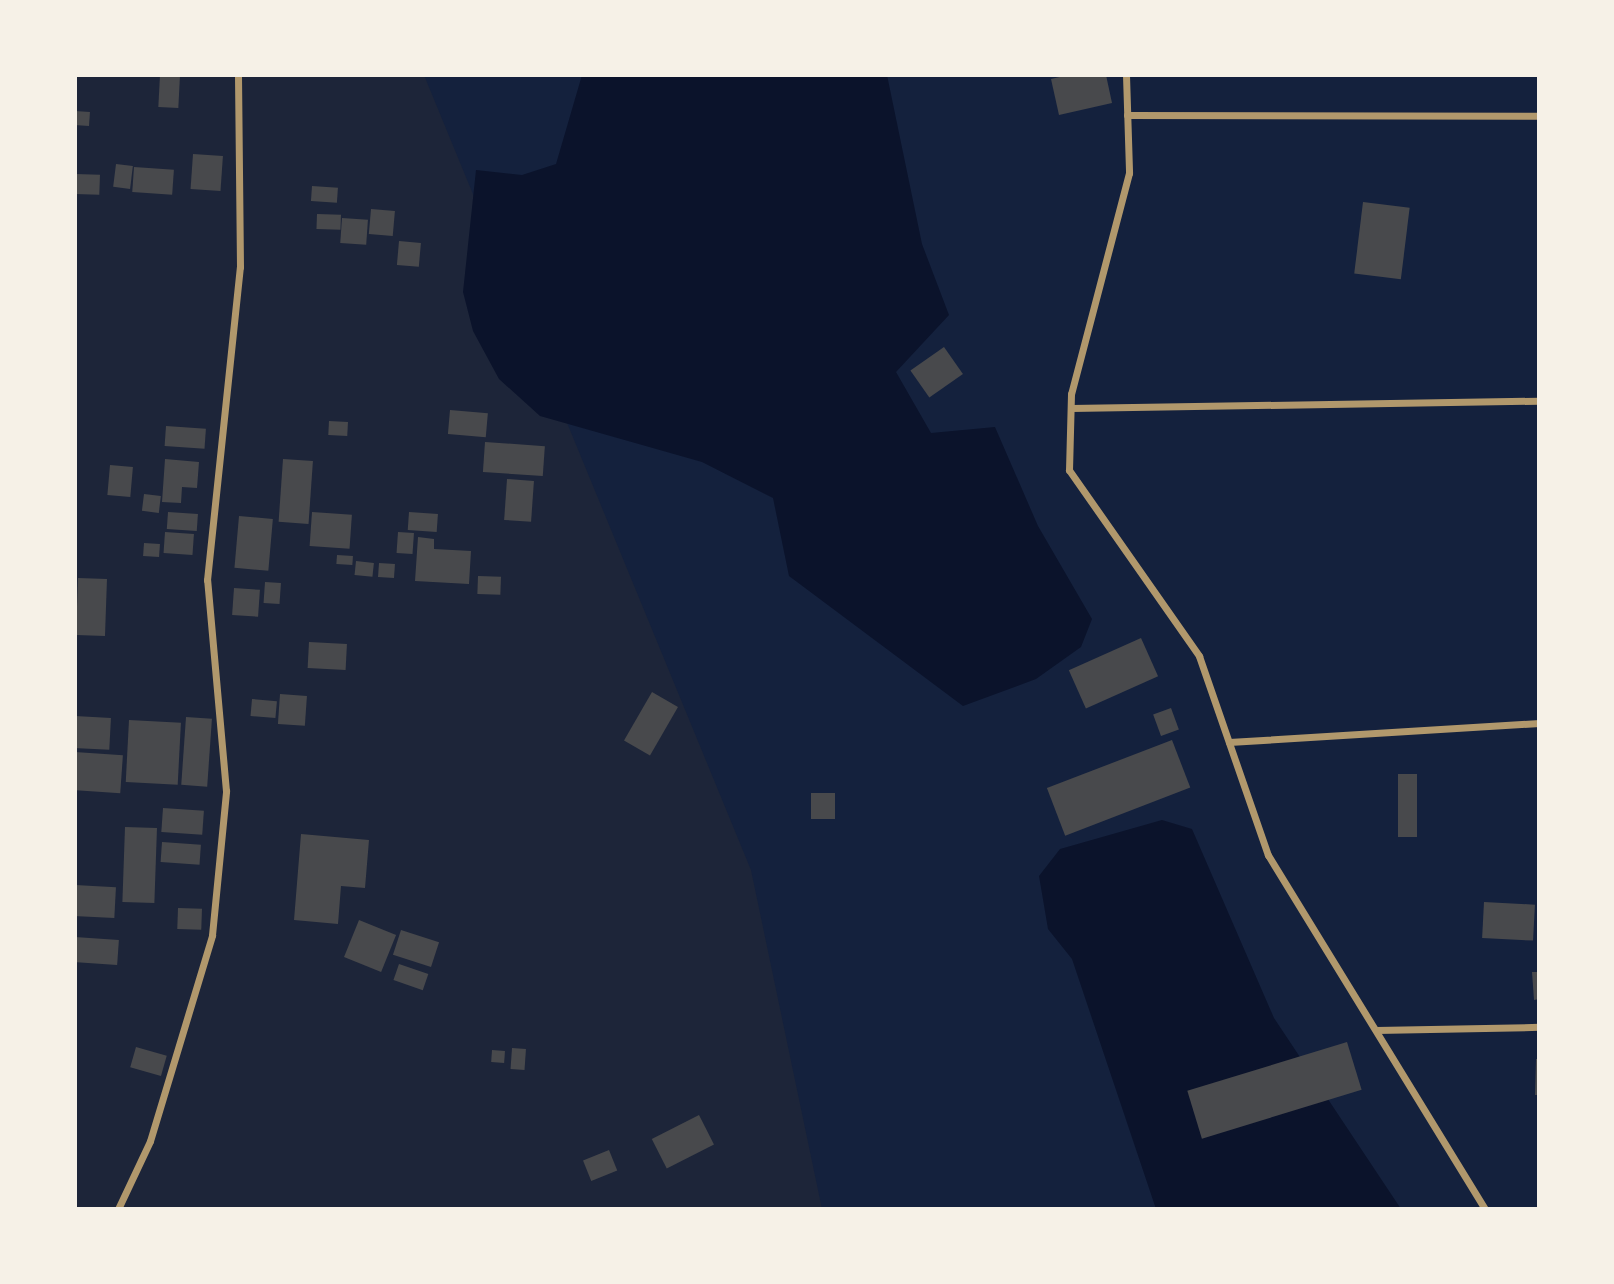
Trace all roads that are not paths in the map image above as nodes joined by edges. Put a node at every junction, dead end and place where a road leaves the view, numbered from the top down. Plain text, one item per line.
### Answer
1 (238, 75) edge
2 (1126, 75) edge
3 (1127, 115) junction
4 (1539, 116) edge
5 (1539, 401) edge
6 (1071, 408) junction
7 (1539, 723) edge
8 (1229, 742) junction
9 (1539, 1027) edge
10 (1376, 1030) junction
11 (118, 1209) edge
12 (1485, 1209) edge

1 - 11 street
2 - 3 street
3 - 4 street
3 - 6 street
5 - 6 street
6 - 8 street
7 - 8 street
8 - 10 street
9 - 10 street
10 - 12 street

